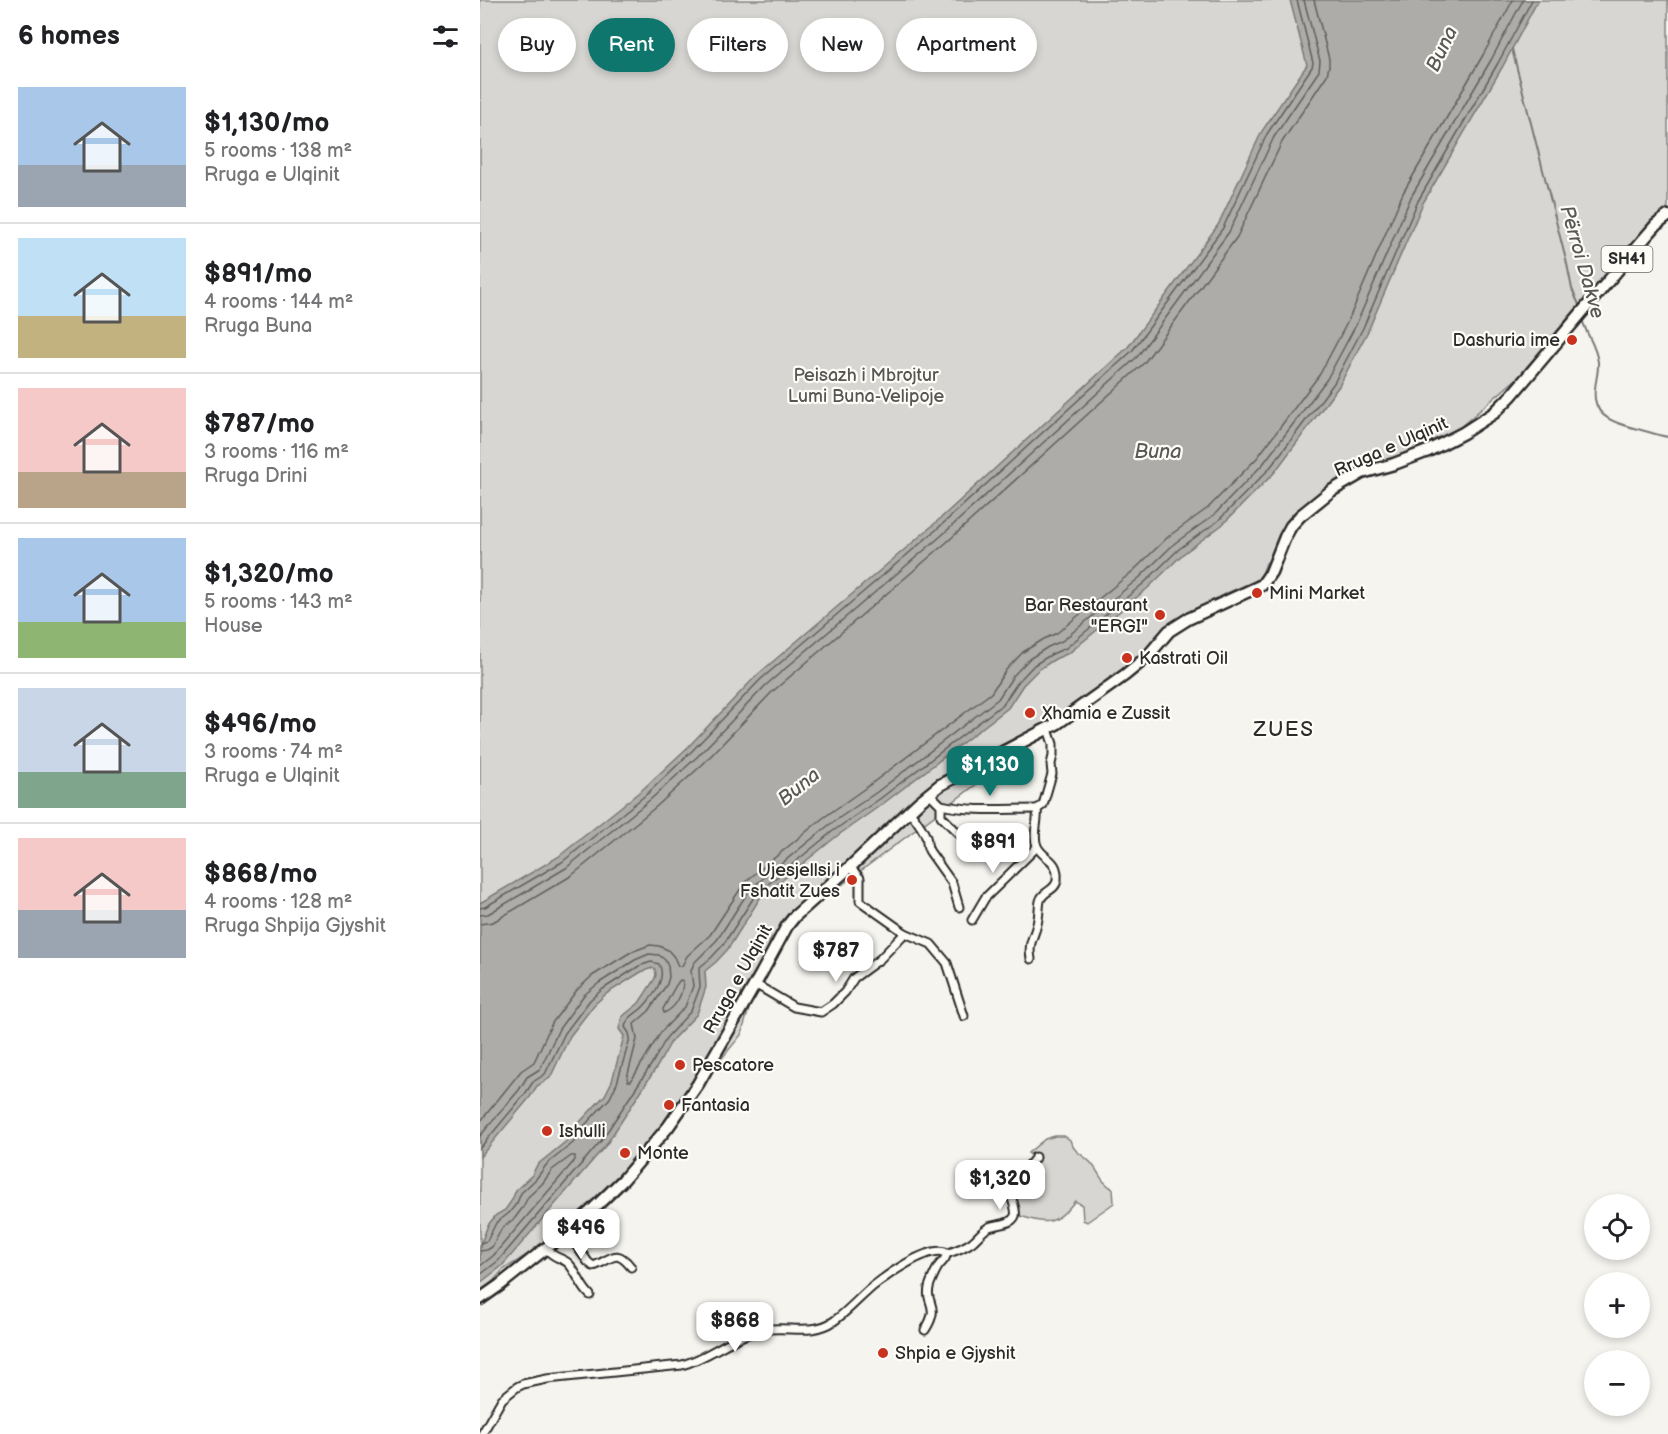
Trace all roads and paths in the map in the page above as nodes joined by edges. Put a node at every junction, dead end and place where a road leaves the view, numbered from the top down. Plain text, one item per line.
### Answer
1 (1668, 216) edge
2 (1048, 729) junction
3 (929, 793) junction
4 (941, 806) junction
5 (1036, 809) junction
6 (909, 810) junction
7 (960, 835) dead end
8 (1037, 847) junction
9 (850, 867) junction
10 (959, 907) dead end
11 (972, 920) dead end
12 (905, 933) junction
13 (1030, 959) dead end
14 (755, 984) junction
15 (964, 1016) dead end
16 (1035, 1156) dead end
17 (565, 1233) junction
18 (546, 1248) junction
19 (946, 1254) junction
20 (631, 1267) dead end
21 (590, 1295) dead end
22 (480, 1299) edge
23 (925, 1330) dead end
24 (482, 1434) edge

1 - 2 main road, Rruga e Ulqinit / SH41
2 - 3 main road, Rruga e Ulqinit / SH41
2 - 5 street
3 - 4 street
3 - 6 main road, Rruga e Ulqinit / SH41
4 - 5 street
4 - 7 street
5 - 8 street
6 - 9 main road, Rruga e Ulqinit / SH41
6 - 10 street
8 - 11 street
8 - 13 street
9 - 12 street
9 - 14 main road, Rruga e Ulqinit / SH41
12 - 14 street
12 - 15 street
14 - 17 main road, Rruga e Ulqinit / SH41
16 - 19 street
17 - 18 main road, Rruga e Ulqinit / SH41
17 - 20 street
18 - 21 street
18 - 22 main road, Rruga e Ulqinit / SH41
19 - 23 street
19 - 24 street

